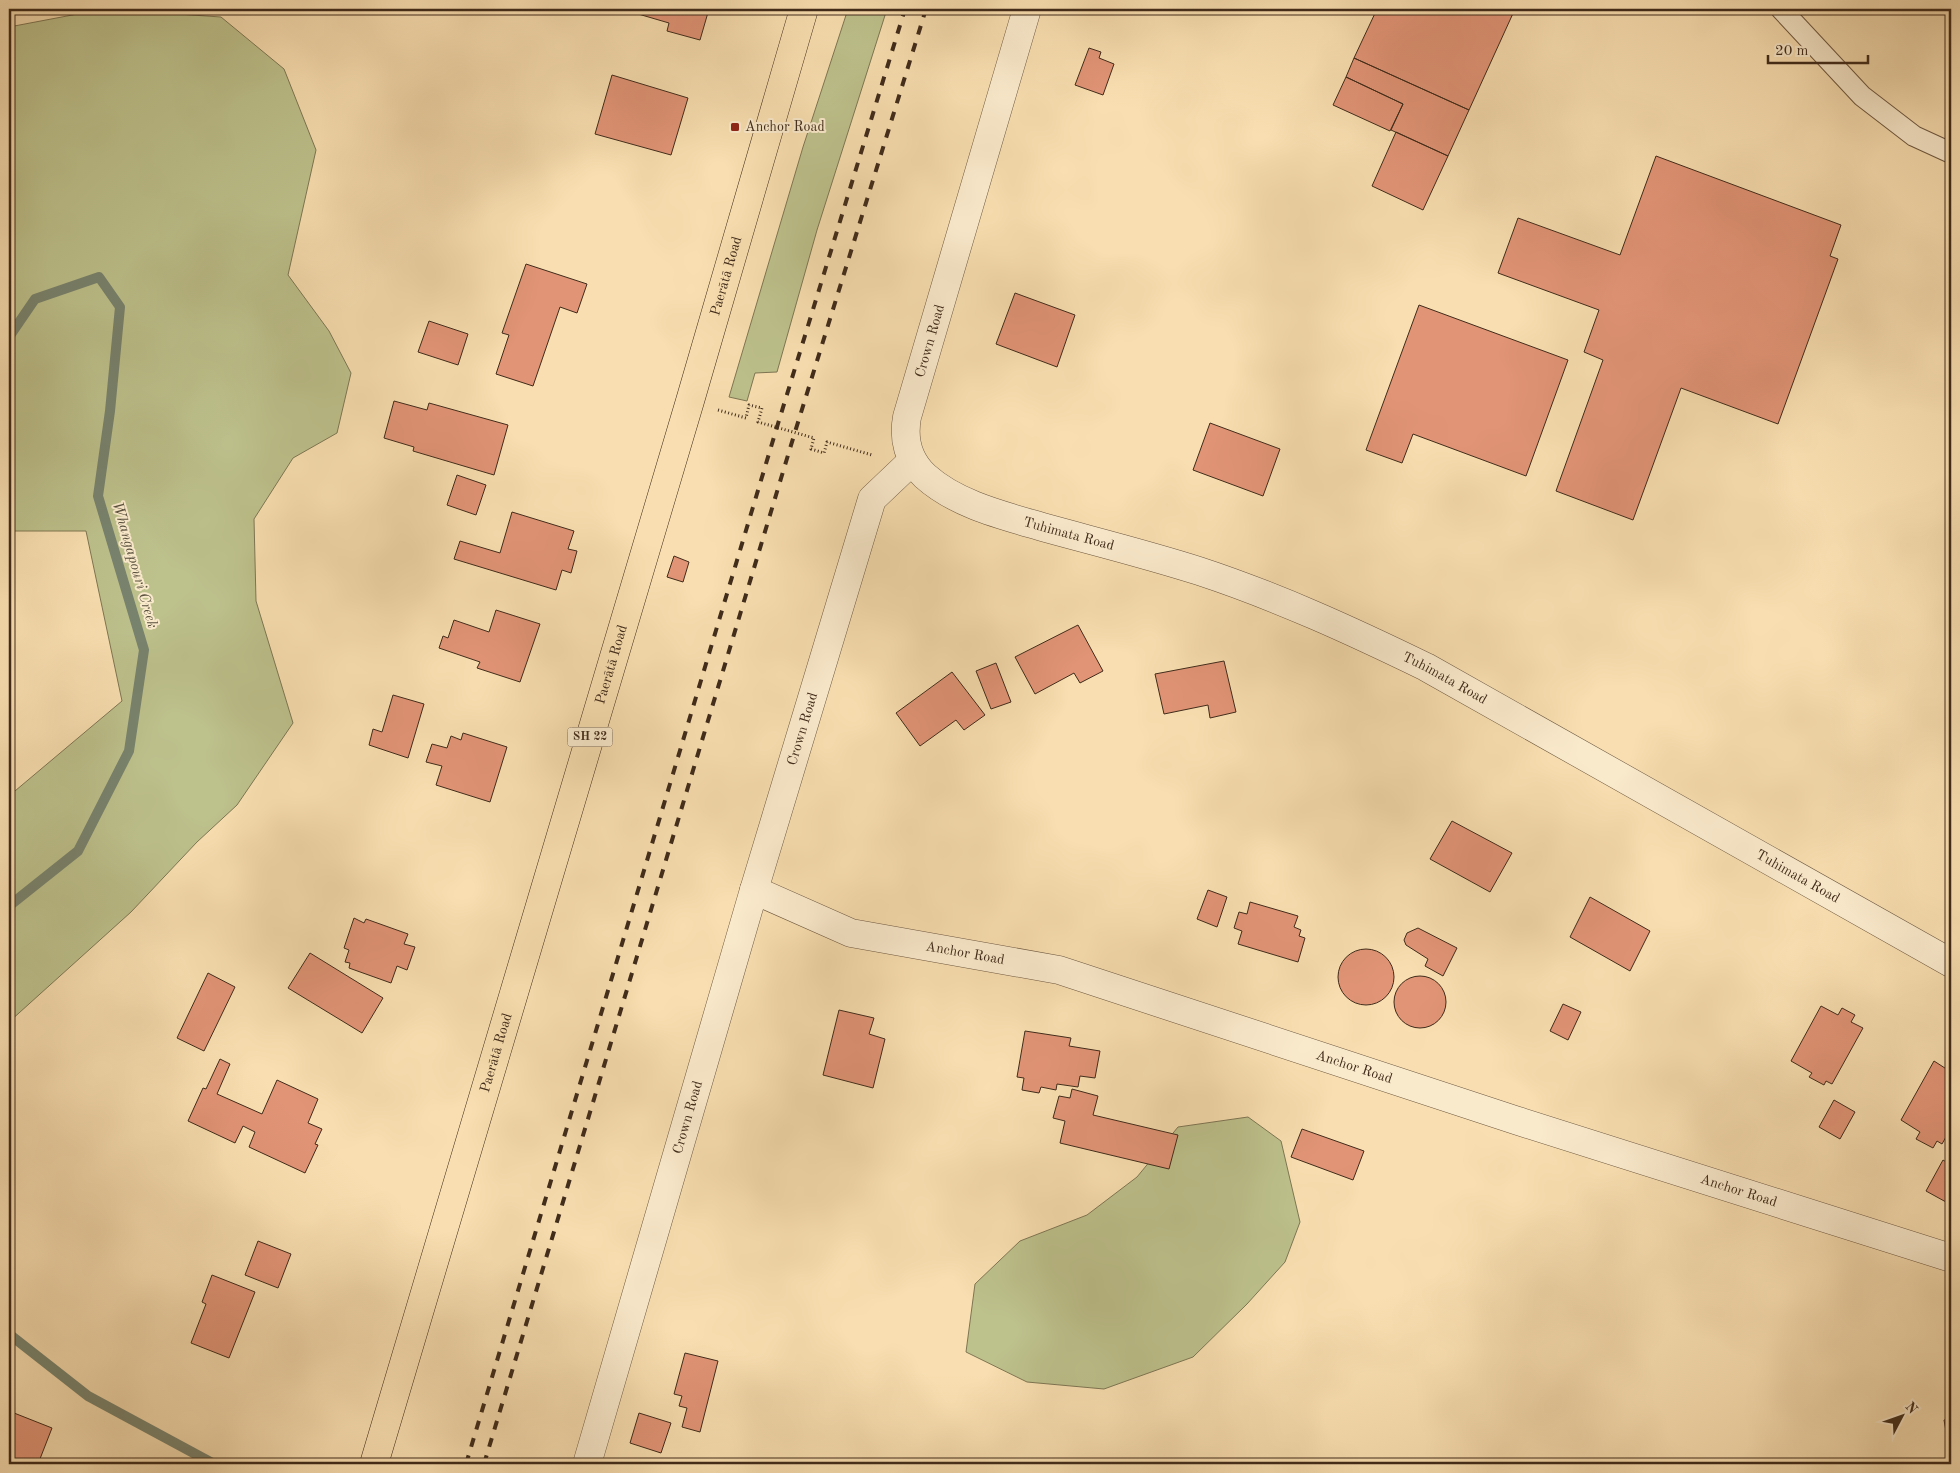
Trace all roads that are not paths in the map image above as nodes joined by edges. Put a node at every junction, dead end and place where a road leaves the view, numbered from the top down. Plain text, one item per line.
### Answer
1 (804, 9) edge
2 (1027, 9) edge
3 (1781, 9) edge
4 (1951, 153) edge
5 (912, 461) junction
6 (754, 890) junction
7 (1951, 963) edge
8 (1951, 1258) edge
9 (374, 1464) edge
10 (587, 1464) edge

1 - 9 highway, Paerātā Road / SH 22
2 - 5 street, Crown Road
3 - 4 lane
5 - 6 street, Crown Road
5 - 7 street, Tuhimata Road
6 - 8 street, Anchor Road
6 - 10 street, Crown Road

